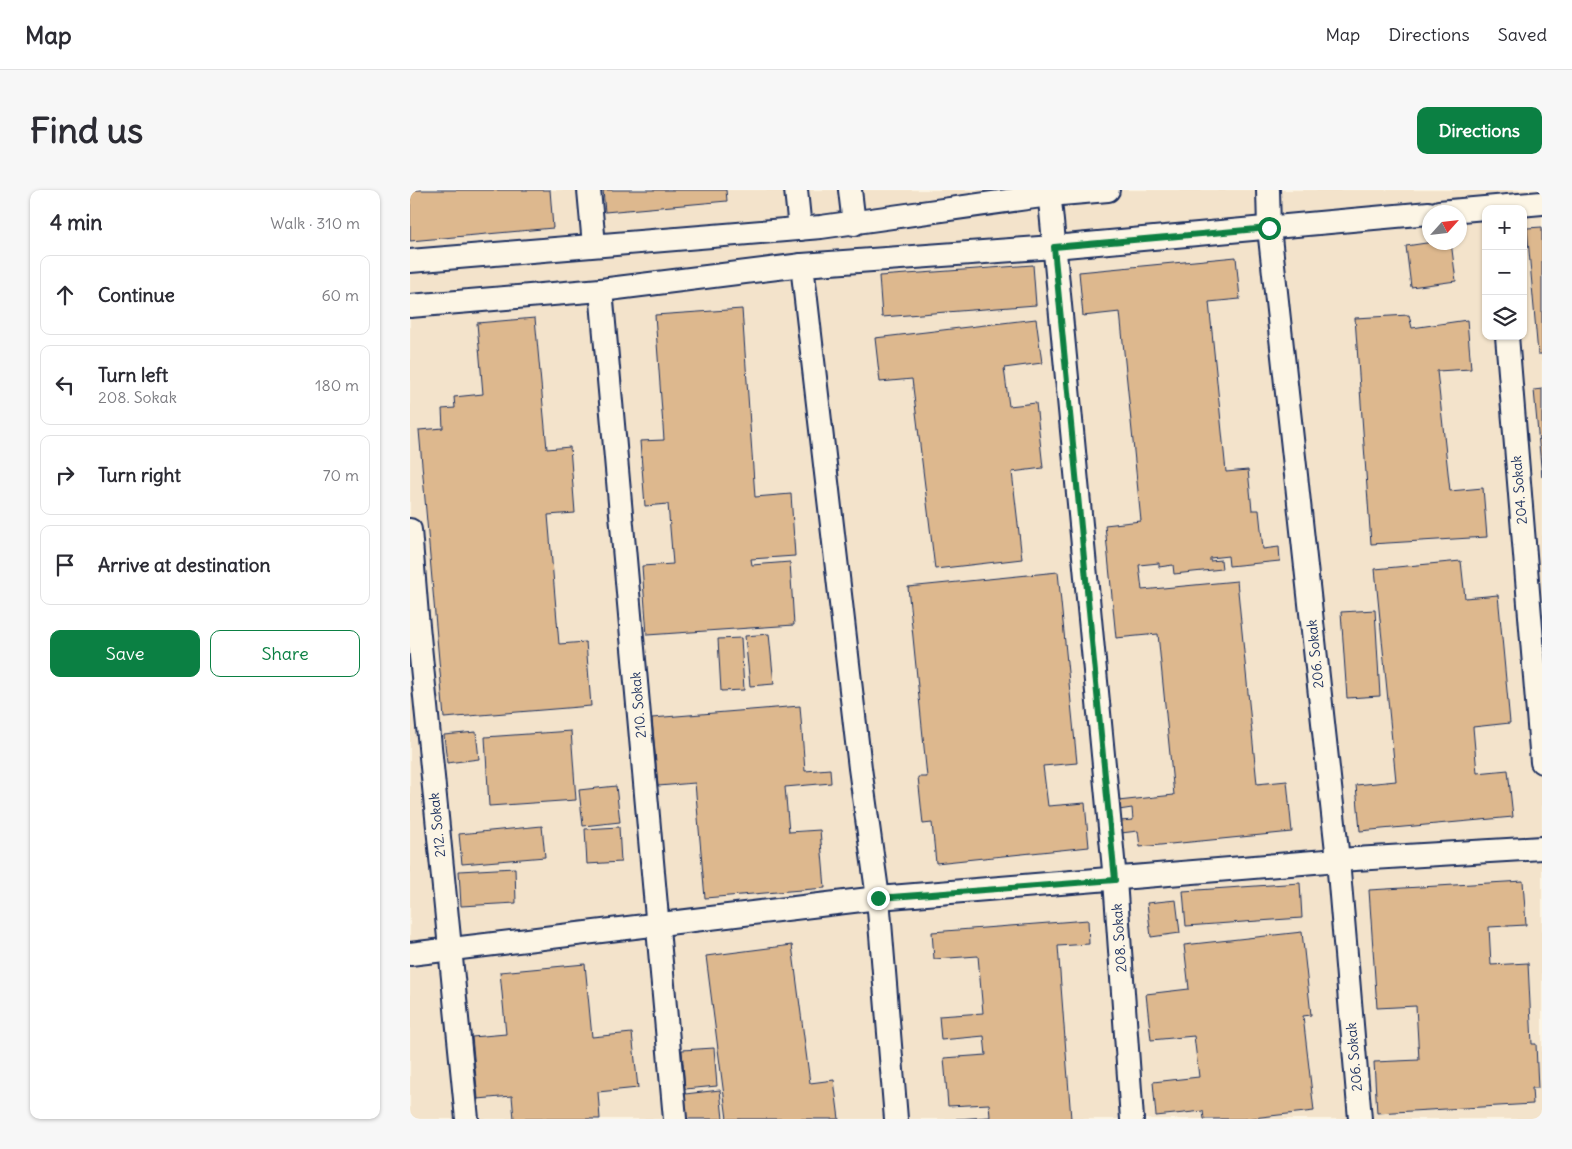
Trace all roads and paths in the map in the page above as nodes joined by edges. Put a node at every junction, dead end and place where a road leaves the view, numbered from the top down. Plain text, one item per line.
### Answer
1 (589, 190) edge
2 (796, 190) edge
3 (850, 190) edge
4 (1108, 190) edge
5 (1268, 190) edge
6 (1049, 193) edge
7 (1495, 202) edge
8 (1542, 203) edge
9 (1467, 207) edge
10 (1422, 214) edge
11 (854, 224) junction
12 (1269, 228) junction
13 (800, 229) junction
14 (594, 245) junction
15 (1054, 247) junction
16 (410, 261) edge
17 (802, 265) junction
18 (600, 290) junction
19 (410, 306) edge
20 (1506, 340) edge
21 (410, 530) edge
22 (1542, 762) edge
23 (1542, 848) edge
24 (1338, 860) junction
25 (1115, 880) junction
26 (878, 898) junction
27 (658, 925) junction
28 (449, 950) junction
29 (410, 954) edge
30 (467, 1119) edge
31 (675, 1119) edge
32 (896, 1119) edge
33 (1132, 1119) edge
34 (1360, 1119) edge

1 - 14 street
2 - 13 street
3 - 11 street
4 - 6 street
5 - 12 street, 206. Sokak
6 - 11 street
6 - 15 street, 208. Sokak
7 - 8 street
7 - 9 street
10 - 12 street
11 - 13 street
12 - 15 street
12 - 24 street, 206. Sokak
13 - 14 street
14 - 16 street
15 - 17 street
15 - 25 street, 208. Sokak
17 - 18 street
17 - 26 street
18 - 19 street
18 - 27 street, 210. Sokak
20 - 22 street, 204. Sokak
21 - 28 street, 212. Sokak
23 - 24 street
24 - 25 street
24 - 34 street, 206. Sokak
25 - 26 street
25 - 33 street, 208. Sokak
26 - 27 street
26 - 32 street
27 - 28 street
27 - 31 street, 210. Sokak
28 - 29 street
28 - 30 street, 212. Sokak

